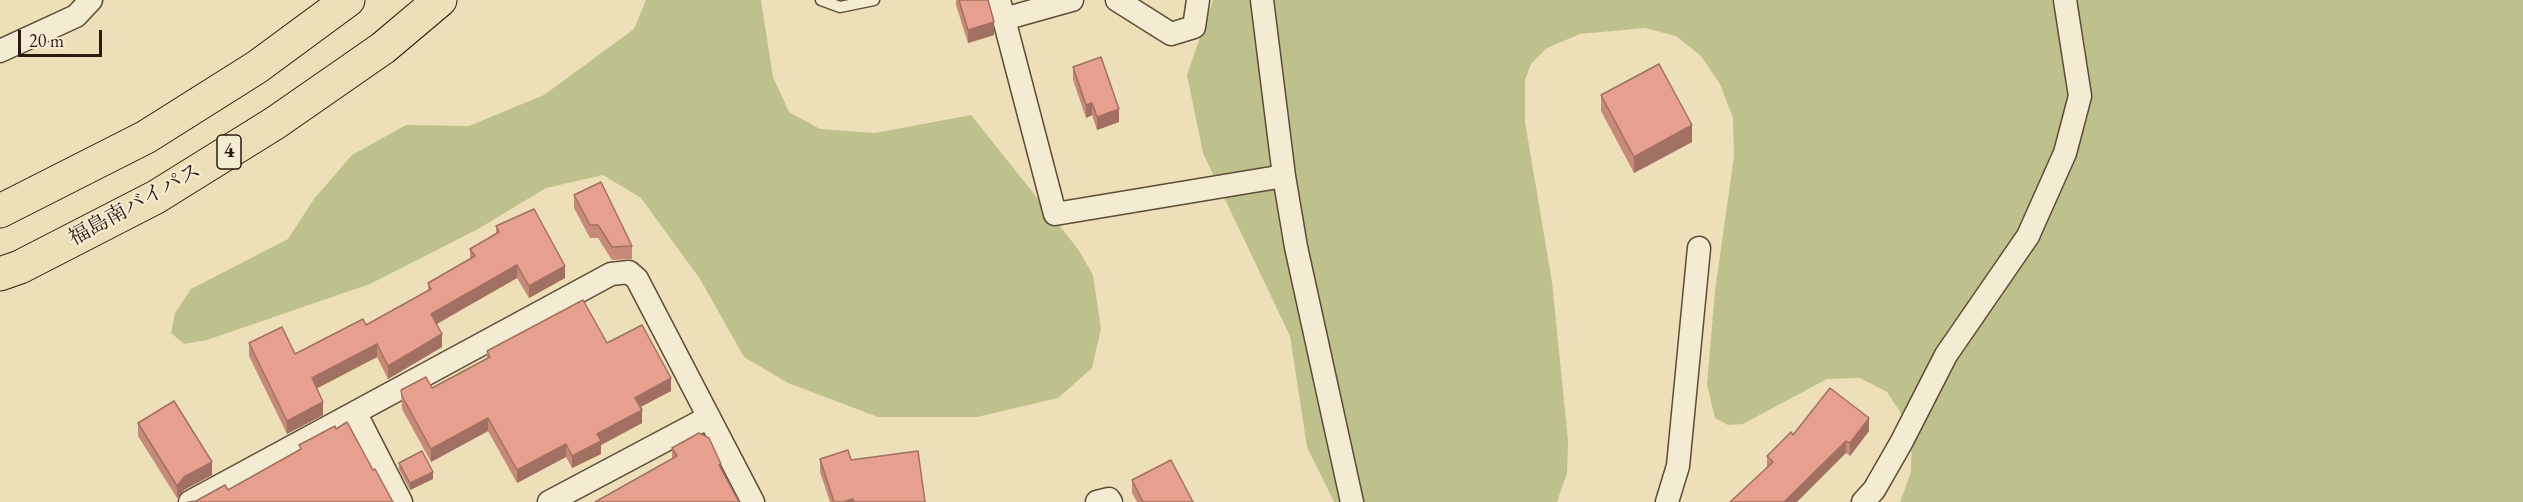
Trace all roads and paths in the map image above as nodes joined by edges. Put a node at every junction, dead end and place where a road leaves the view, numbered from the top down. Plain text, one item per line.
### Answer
1 (91, 0) edge
2 (348, 0) edge
3 (440, 0) edge
4 (821, 0) edge
5 (874, 0) edge
6 (1072, 0) edge
7 (1117, 0) edge
8 (1198, 0) edge
9 (1262, 0) edge
10 (2065, 0) edge
11 (1001, 10) edge
12 (0, 51) edge
13 (1284, 176) junction
14 (0, 211) edge
15 (1699, 248) dead end
16 (0, 274) edge
17 (356, 414) junction
18 (709, 417) junction
19 (190, 502) edge
20 (401, 502) edge
21 (549, 502) edge
22 (753, 502) edge
23 (1097, 502) edge
24 (1111, 502) edge
25 (1352, 502) edge
26 (1667, 502) edge
27 (1863, 502) edge

1 - 12 street
2 - 14 highway
3 - 16 highway, 福島南バイパス / 4
4 - 5 lane
6 - 11 street
7 - 8 street
9 - 13 street
10 - 27 street
11 - 13 street
13 - 25 street
15 - 26 street
17 - 18 street
17 - 19 street
17 - 20 street
18 - 21 street
18 - 22 street
23 - 24 street

